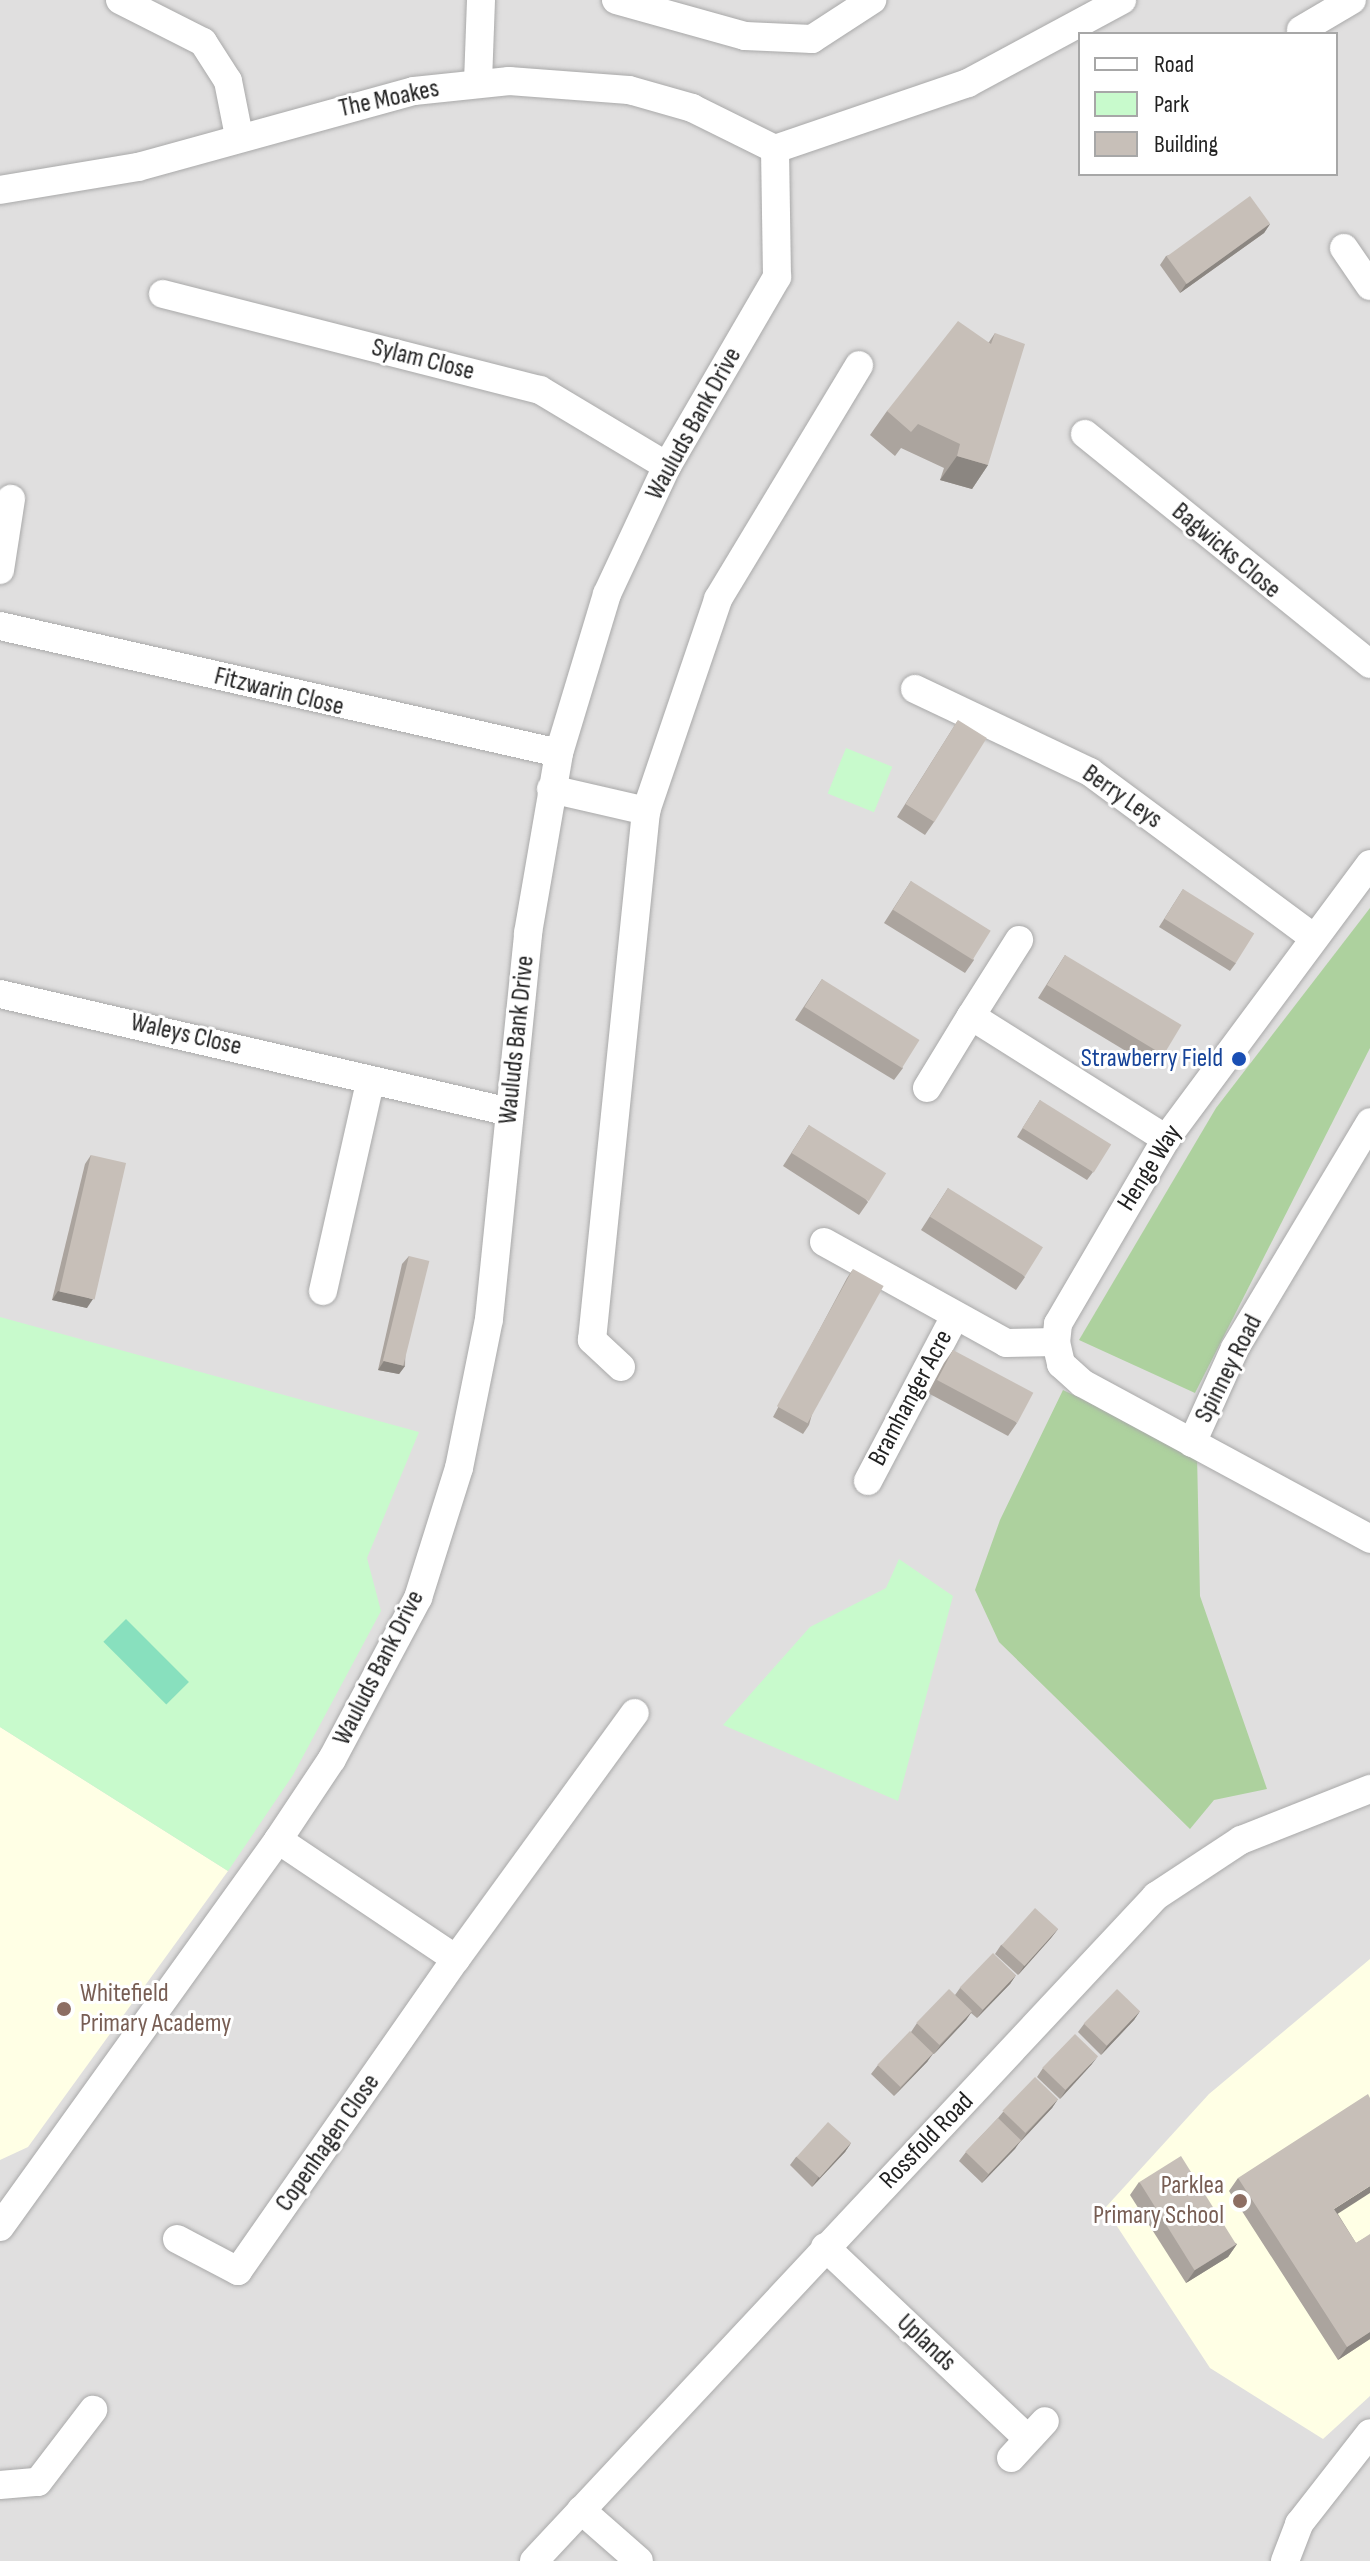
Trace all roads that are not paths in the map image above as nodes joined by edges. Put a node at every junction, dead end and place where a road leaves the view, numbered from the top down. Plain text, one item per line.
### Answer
1 (120, 0) edge
2 (481, 0) edge
3 (616, 0) edge
4 (872, 0) edge
5 (1122, 0) edge
6 (1352, 0) edge
7 (1301, 30) dead end
8 (478, 82) junction
9 (239, 136) junction
10 (775, 149) junction
11 (0, 190) edge
12 (1344, 248) dead end
13 (1370, 286) edge
14 (163, 294) dead end
15 (859, 365) dead end
16 (1085, 434) dead end
17 (667, 466) junction
18 (11, 499) dead end
19 (0, 570) edge
20 (0, 626) edge
21 (1370, 664) edge
22 (915, 689) dead end
23 (559, 753) junction
24 (551, 789) junction
25 (646, 811) junction
26 (1370, 864) edge
27 (1312, 936) junction
28 (1019, 940) dead end
29 (0, 994) edge
30 (971, 1016) junction
31 (370, 1083) junction
32 (927, 1088) dead end
33 (510, 1112) junction
34 (1370, 1122) edge
35 (1166, 1139) junction
36 (824, 1242) dead end
37 (323, 1291) dead end
38 (955, 1316) junction
39 (1056, 1342) junction
40 (621, 1367) dead end
41 (1192, 1443) junction
42 (868, 1481) dead end
43 (1370, 1539) edge
44 (635, 1713) dead end
45 (1370, 1789) edge
46 (278, 1840) junction
47 (456, 1959) junction
48 (0, 2227) edge
49 (177, 2239) dead end
50 (825, 2247) junction
51 (93, 2410) dead end
52 (1370, 2433) edge
53 (1028, 2440) dead end
54 (0, 2485) edge
55 (581, 2510) junction
56 (534, 2561) edge
57 (639, 2561) edge
58 (1285, 2561) edge

1 - 9 street
2 - 8 street
3 - 4 street
5 - 10 street
6 - 7 street
8 - 9 street, The Moakes
8 - 10 street, The Moakes
9 - 11 street, The Moakes
10 - 17 street, Wauluds Bank Drive
12 - 13 street
14 - 17 street, Sylam Close
15 - 25 street
16 - 21 street, Bagwicks Close
17 - 23 street, Wauluds Bank Drive
18 - 19 street
20 - 23 street, Fitzwarin Close
22 - 27 street, Berry Leys
23 - 24 street, Wauluds Bank Drive
24 - 25 street
24 - 33 street, Wauluds Bank Drive
25 - 40 street
26 - 27 street, Henge Way
27 - 35 street, Henge Way
28 - 30 street
29 - 31 street, Waleys Close
30 - 32 street
30 - 35 street
31 - 33 street, Waleys Close
31 - 37 street
33 - 46 street, Wauluds Bank Drive
34 - 41 street, Spinney Road
35 - 39 street, Henge Way
36 - 38 street, Bramhanger Acre
38 - 39 street, Bramhanger Acre
38 - 42 street, Bramhanger Acre
39 - 41 street
41 - 43 street, Spinney Road
44 - 47 street, Copenhagen Close
45 - 50 street, Rossfold Road
46 - 47 street
46 - 48 street, Wauluds Bank Drive
47 - 49 street, Copenhagen Close
50 - 53 street, Uplands
50 - 55 street, Rossfold Road
51 - 54 street
52 - 58 street
55 - 56 street, Rossfold Road
55 - 57 street

